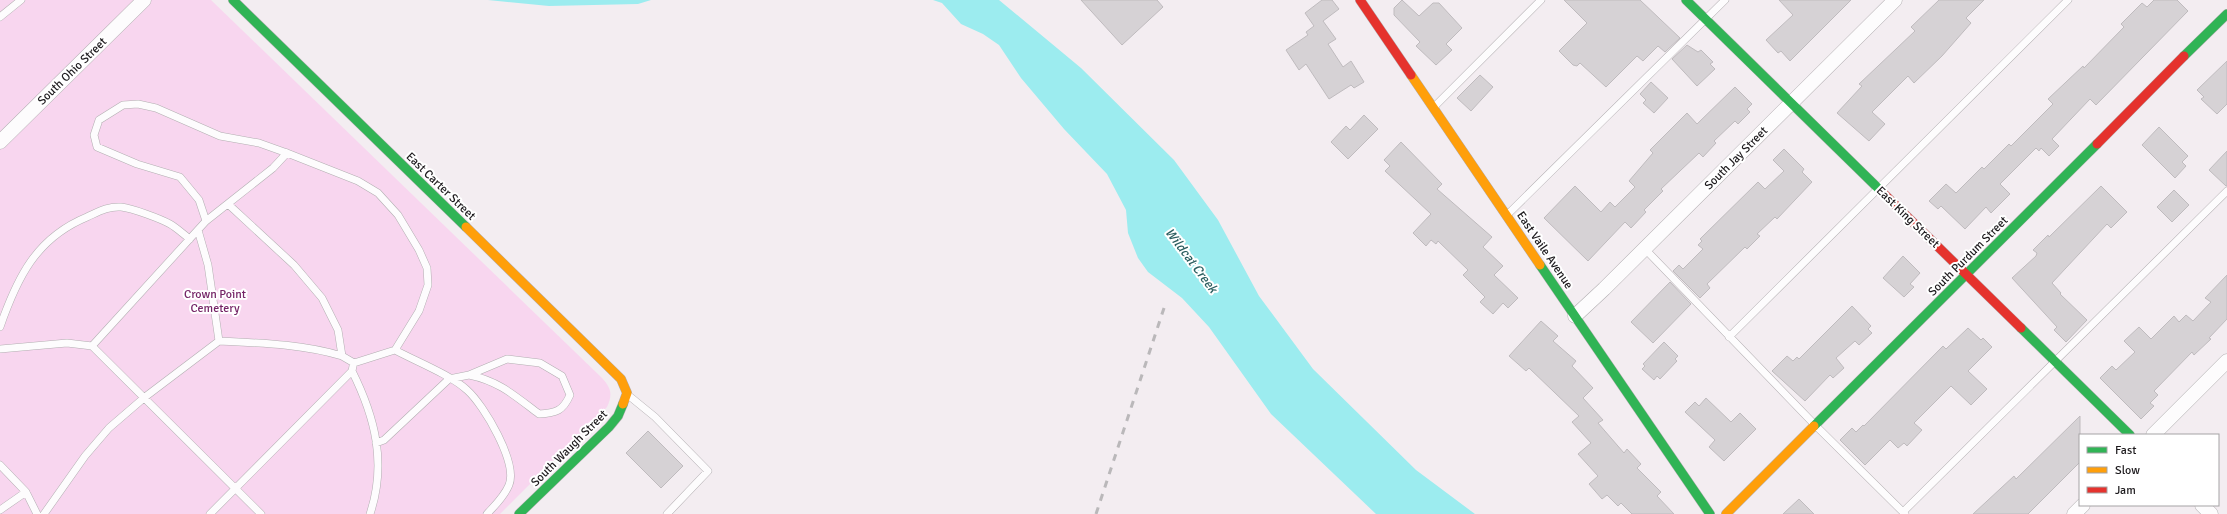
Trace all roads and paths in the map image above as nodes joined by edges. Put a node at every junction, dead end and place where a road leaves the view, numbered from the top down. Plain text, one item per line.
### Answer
1 (21, 0) edge
2 (144, 0) edge
3 (233, 0) edge
4 (1541, 0) edge
5 (1686, 0) edge
6 (1725, 0) edge
7 (1896, 0) edge
8 (2068, 0) edge
9 (1362, 1) edge
10 (2227, 14) edge
11 (0, 17) edge
12 (1706, 19) junction
13 (1791, 103) junction
14 (1433, 108) junction
15 (0, 142) edge
16 (286, 153) junction
17 (1878, 188) junction
18 (2227, 191) edge
19 (228, 204) junction
20 (1506, 215) junction
21 (206, 221) junction
22 (198, 230) junction
23 (190, 239) junction
24 (1644, 249) junction
25 (1967, 275) junction
26 (1575, 316) junction
27 (0, 327) edge
28 (1729, 337) junction
29 (219, 341) junction
30 (92, 346) junction
31 (0, 349) edge
32 (395, 350) junction
33 (342, 356) junction
34 (2055, 361) junction
35 (2227, 361) edge
36 (353, 367) junction
37 (469, 375) junction
38 (449, 379) junction
39 (627, 393) junction
40 (145, 396) junction
41 (1815, 425) junction
42 (2129, 434) edge
43 (2154, 434) edge
44 (376, 443) junction
45 (0, 465) edge
46 (236, 488) junction
47 (26, 492) junction
48 (2082, 506) edge
49 (2203, 506) edge
50 (0, 510) edge
51 (1904, 513) edge
52 (37, 514) edge
53 (44, 514) edge
54 (210, 514) edge
55 (261, 514) edge
56 (370, 514) edge
57 (487, 514) edge
58 (519, 514) edge
59 (667, 514) edge
60 (1710, 514) edge
61 (1726, 514) edge
62 (2074, 514) edge
63 (2211, 514) edge

1 - 11 lane
2 - 15 street, South Ohio Street
3 - 39 street, East Carter Street
4 - 14 lane
5 - 12 street, East King Street
6 - 12 lane
7 - 13 street, South Jay Street
8 - 17 lane
9 - 14 street, East Vaile Avenue
10 - 25 street, South Purdum Street
12 - 13 street, East King Street
12 - 20 lane
13 - 17 street, East King Street
13 - 24 street, South Jay Street
14 - 20 street, East Vaile Avenue
16 - 19 lane
16 - 21 lane
16 - 32 lane
17 - 25 street, East King Street
17 - 28 lane
18 - 34 lane
19 - 21 lane
19 - 33 lane
20 - 26 street, East Vaile Avenue
21 - 22 lane
22 - 23 lane
22 - 29 lane
23 - 27 lane
23 - 30 lane
24 - 26 street, South Jay Street
24 - 28 lane
25 - 34 street, East King Street
25 - 41 street, South Purdum Street
26 - 60 street, East Vaile Avenue
28 - 41 lane
29 - 33 lane
29 - 40 lane
30 - 31 lane
30 - 40 lane
32 - 36 lane
32 - 38 lane
33 - 36 lane
34 - 42 street, East King Street
34 - 51 lane
35 - 43 street
36 - 44 lane
36 - 46 lane
37 - 37 lane
37 - 38 lane
38 - 44 lane
38 - 57 lane
39 - 58 street, South Waugh Street
39 - 59 lane
40 - 46 lane
40 - 53 lane
41 - 51 lane
41 - 61 street, South Purdum Street
44 - 56 lane
45 - 47 lane
46 - 54 lane
46 - 55 lane
47 - 50 lane
47 - 52 lane
48 - 62 street
49 - 63 street

